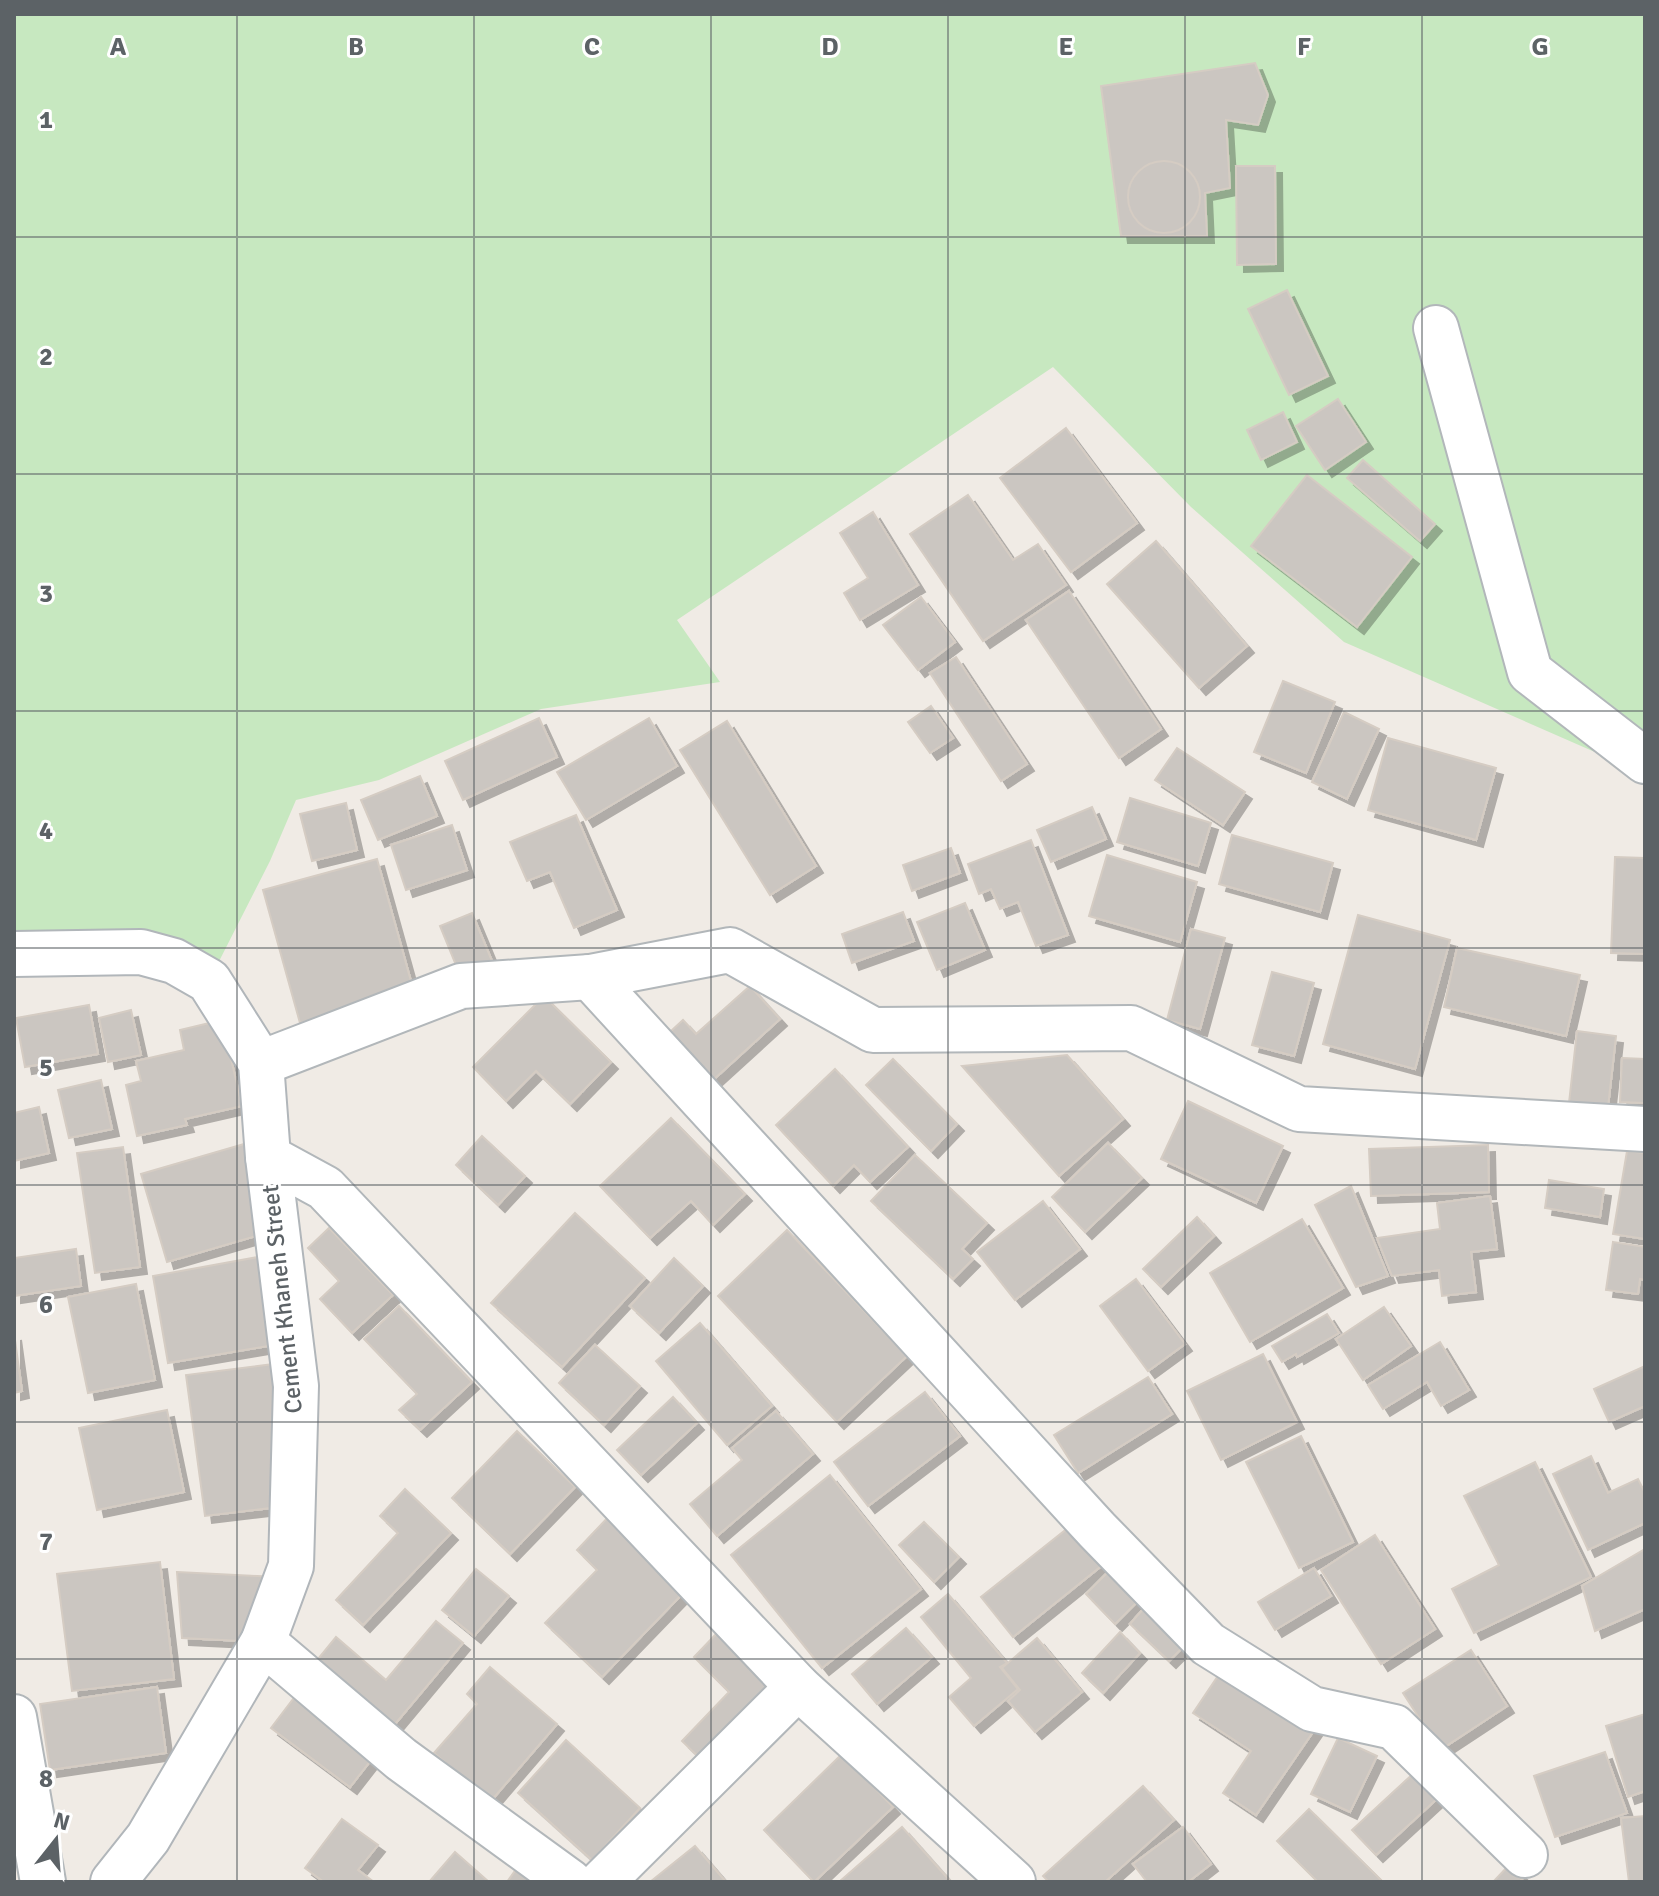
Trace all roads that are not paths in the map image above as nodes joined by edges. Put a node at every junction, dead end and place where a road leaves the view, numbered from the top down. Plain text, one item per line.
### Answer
1 (1436, 328) dead end
2 (1645, 761) edge
3 (14, 954) edge
4 (590, 977) junction
5 (261, 1063) junction
6 (1645, 1129) edge
7 (268, 1157) junction
8 (263, 1642) junction
9 (798, 1687) junction
10 (14, 1717) edge
11 (1525, 1855) dead end
12 (43, 1882) edge
13 (113, 1882) edge
14 (570, 1882) edge
15 (602, 1882) edge
16 (1013, 1882) edge

1 - 2 street
3 - 5 street, Cement Khaneh Street
4 - 5 street
4 - 6 street
4 - 11 street
5 - 7 street, Cement Khaneh Street
7 - 8 street, Cement Khaneh Street
7 - 9 street
8 - 13 street, Cement Khaneh Street
8 - 14 street
9 - 15 street
9 - 16 street
10 - 12 street

